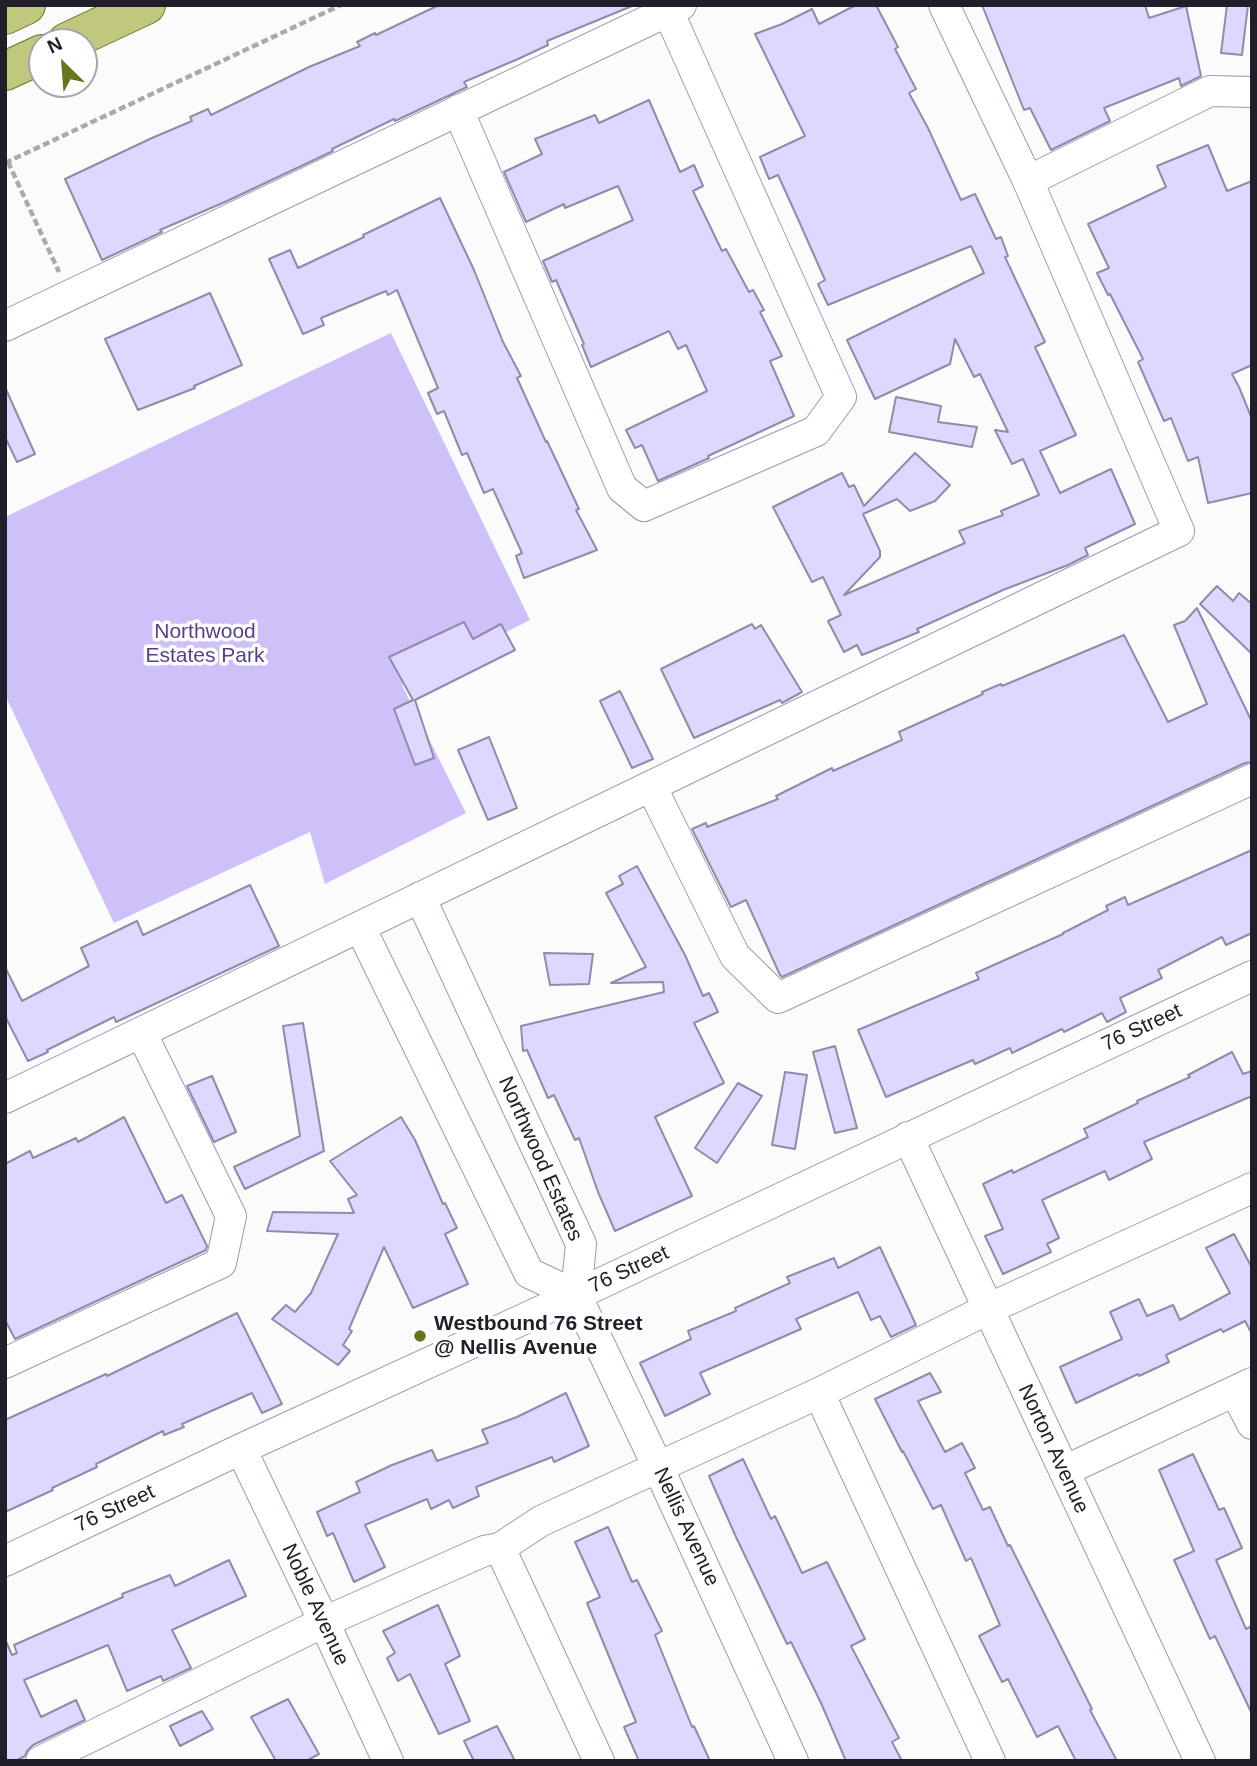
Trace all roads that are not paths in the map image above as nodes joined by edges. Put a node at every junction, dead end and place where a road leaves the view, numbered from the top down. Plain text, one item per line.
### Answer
1 (26, 5) edge
2 (146, 5) edge
3 (944, 5) edge
4 (674, 8) edge
5 (5, 15) edge
6 (97, 28) edge
7 (28, 60) edge
8 (5, 71) edge
9 (1252, 92) edge
10 (458, 110) junction
11 (1028, 181) junction
12 (5, 326) edge
13 (1252, 779) edge
14 (651, 786) junction
15 (420, 897) junction
16 (360, 927) junction
17 (1252, 976) edge
18 (141, 1032) junction
19 (5, 1098) edge
20 (908, 1137) junction
21 (1252, 1188) edge
22 (576, 1295) junction
23 (989, 1309) junction
24 (5, 1363) edge
25 (1243, 1387) edge
26 (819, 1393) junction
27 (1252, 1424) edge
28 (241, 1450) junction
29 (658, 1466) junction
30 (1063, 1471) junction
31 (500, 1548) junction
32 (5, 1561) edge
33 (324, 1622) junction
34 (41, 1761) edge
35 (388, 1761) edge
36 (599, 1761) edge
37 (793, 1761) edge
38 (990, 1761) edge
39 (1200, 1761) edge

1 - 5 main road
2 - 6 main road
3 - 11 street
4 - 10 street
4 - 10 street
7 - 8 main road
9 - 11 street
10 - 12 street
11 - 14 street
13 - 14 street
14 - 15 street
15 - 16 street
15 - 22 street, Northwood Estates
16 - 18 street
16 - 22 street
17 - 20 street, 76 Street
18 - 19 street
18 - 24 street
20 - 22 street, 76 Street
20 - 23 street, Norton Avenue
21 - 23 street
22 - 28 street, 76 Street
22 - 29 street, Nellis Avenue
23 - 26 street
23 - 30 street, Norton Avenue
25 - 27 street
25 - 30 street
26 - 29 street
26 - 38 street
28 - 32 street, 76 Street
28 - 33 street, Noble Avenue
29 - 31 street
29 - 37 street, Nellis Avenue
30 - 39 street, Norton Avenue
31 - 33 street
31 - 36 street
33 - 34 street
33 - 35 street, Noble Avenue

